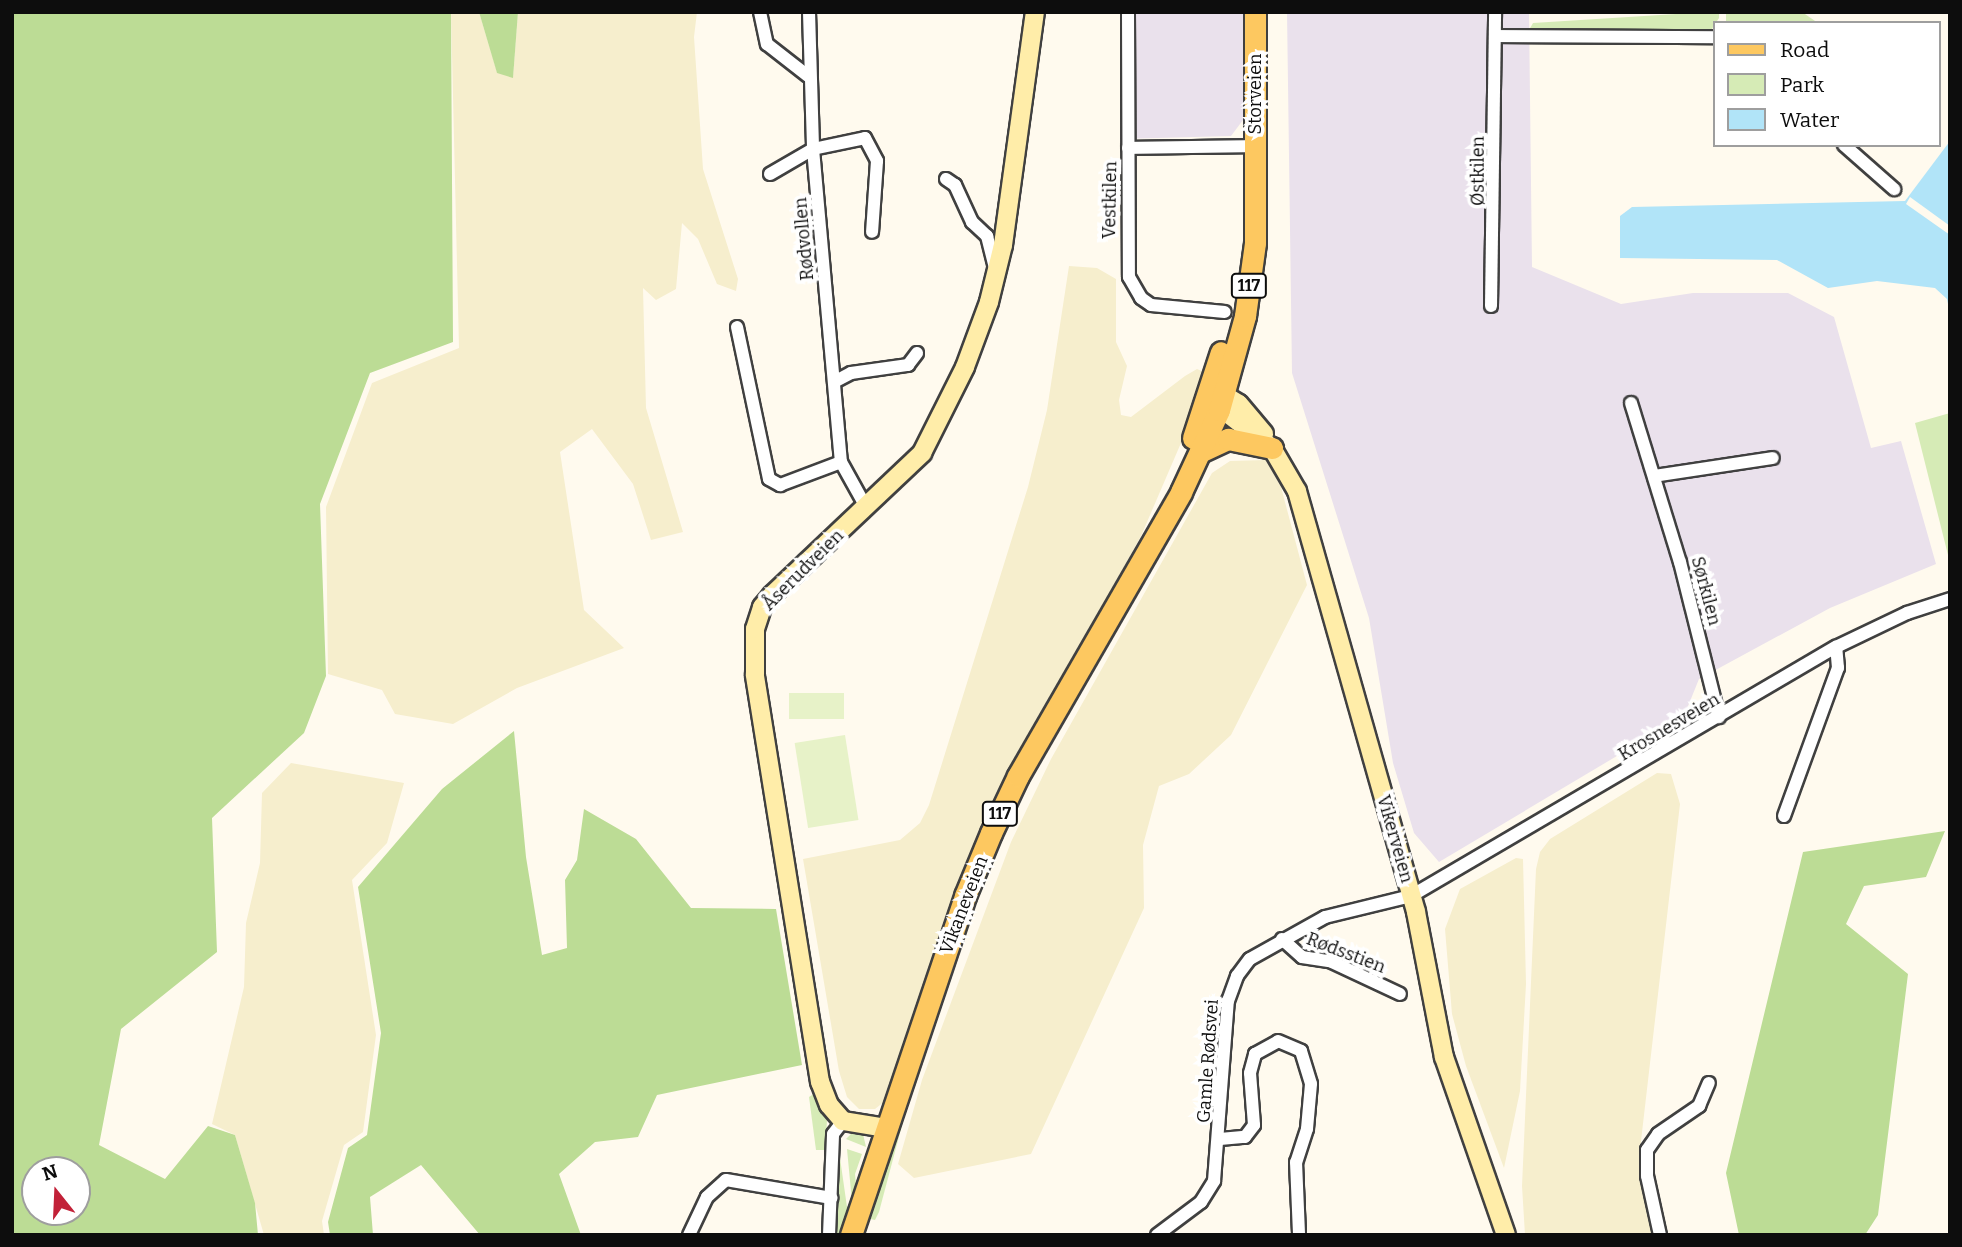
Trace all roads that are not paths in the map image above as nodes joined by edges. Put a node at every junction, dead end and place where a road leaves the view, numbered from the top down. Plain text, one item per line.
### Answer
1 (760, 12) edge
2 (809, 12) edge
3 (1035, 12) edge
4 (1128, 12) edge
5 (1255, 12) edge
6 (1495, 12) edge
7 (1495, 36) junction
8 (1714, 37) edge
9 (808, 76) junction
10 (1255, 146) junction
11 (1846, 147) edge
12 (1128, 148) junction
13 (813, 149) junction
14 (770, 174) dead end
15 (946, 179) dead end
16 (1894, 189) dead end
17 (872, 232) dead end
18 (996, 272) junction
19 (1491, 306) dead end
20 (1225, 312) dead end
21 (737, 327) dead end
22 (917, 353) dead end
23 (834, 382) junction
24 (1217, 401) junction
25 (1630, 403) dead end
26 (1272, 448) junction
27 (1202, 451) junction
28 (1773, 458) dead end
29 (841, 462) junction
30 (1654, 476) junction
31 (866, 507) junction
32 (1161, 521) junction
33 (1950, 599) edge
34 (1836, 647) junction
35 (1719, 717) junction
36 (1784, 817) dead end
37 (1411, 897) junction
38 (1282, 939) junction
39 (1400, 994) dead end
40 (1709, 1083) dead end
41 (842, 1121) junction
42 (886, 1128) junction
43 (1220, 1139) junction
44 (831, 1198) junction
45 (689, 1235) edge
46 (829, 1235) edge
47 (851, 1235) edge
48 (1157, 1235) edge
49 (1299, 1235) edge
50 (1506, 1235) edge
51 (1660, 1235) edge

1 - 9 street
2 - 9 street, Rødvollen
3 - 18 street, Åserudveien
4 - 12 street, Vestkilen
5 - 10 main road, Storveien / 117
6 - 7 street, Østkilen
7 - 8 street
7 - 19 street, Østkilen
9 - 13 street, Rødvollen
10 - 12 street
10 - 24 main road, Storveien / 117
11 - 16 street
12 - 20 street, Vestkilen
13 - 14 street
13 - 17 street
13 - 23 street, Rødvollen
15 - 18 street
18 - 31 street, Åserudveien
21 - 29 street
22 - 23 street
23 - 29 street, Rødvollen
24 - 26 street, Vikerveien
24 - 27 main road, Vikaneveien / 117
24 - 32 main road, Vikaneveien / 117
25 - 30 street, Sørkilen
26 - 27 main road
26 - 37 street, Vikerveien
27 - 32 main road, Vikaneveien / 117
28 - 30 street
29 - 31 street, Rødvollen
30 - 35 street, Sørkilen
31 - 41 street, Åserudveien
32 - 42 main road, Vikaneveien / 117
33 - 34 street, Krosnesveien
34 - 35 street, Krosnesveien
34 - 36 street
35 - 37 street, Krosnesveien
37 - 38 street, Gamle Rødsvei
37 - 50 street, Vikerveien
38 - 39 street, Rødsstien
38 - 43 street, Gamle Rødsvei
40 - 51 street
41 - 42 street
41 - 44 street
42 - 47 main road, Vikaneveien / 117
43 - 48 street, Gamle Rødsvei
43 - 49 street
44 - 45 street
44 - 46 street

